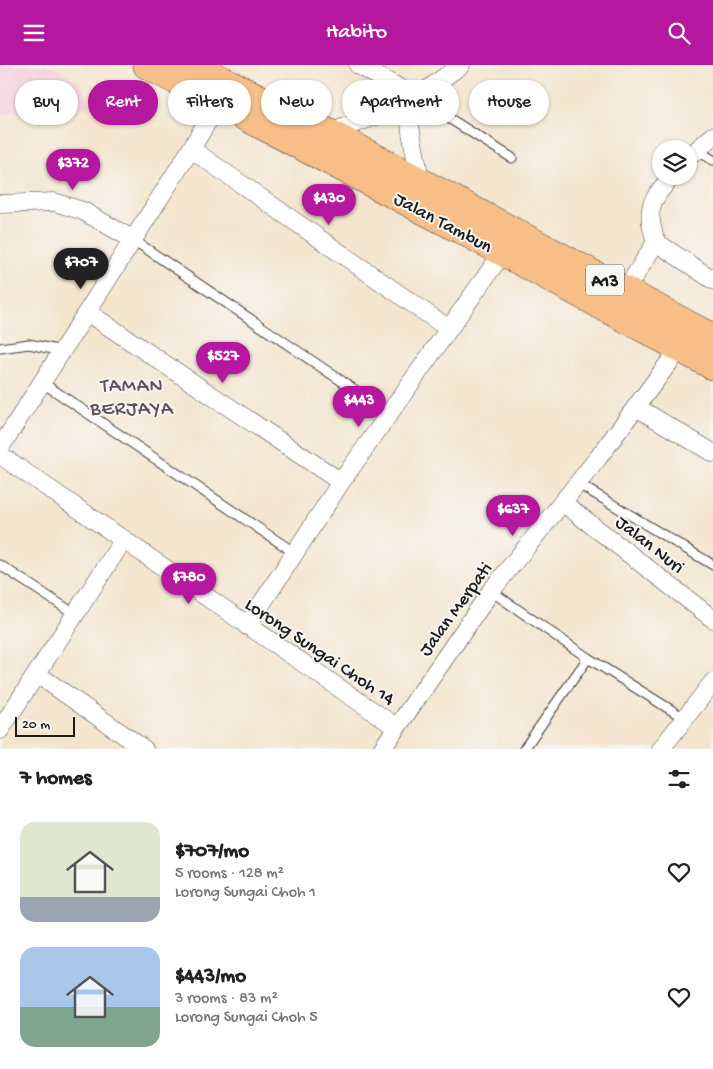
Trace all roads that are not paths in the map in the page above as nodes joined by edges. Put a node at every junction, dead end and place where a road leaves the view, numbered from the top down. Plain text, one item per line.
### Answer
1 (147, 65) edge
2 (192, 65) edge
3 (358, 65) edge
4 (461, 65) edge
5 (188, 80) edge
6 (209, 80) edge
7 (380, 80) edge
8 (441, 80) edge
9 (251, 103) edge
10 (251, 107) edge
11 (205, 125) edge
12 (350, 125) edge
13 (412, 125) edge
14 (454, 125) edge
15 (329, 133) junction
16 (713, 136) edge
17 (191, 149) junction
18 (697, 149) edge
19 (697, 155) edge
20 (512, 158) dead end
21 (713, 160) edge
22 (421, 184) junction
23 (664, 185) edge
24 (0, 204) edge
25 (132, 239) junction
26 (656, 242) junction
27 (509, 243) junction
28 (713, 280) edge
29 (618, 301) junction
30 (87, 312) junction
31 (449, 329) junction
32 (695, 338) edge
33 (0, 348) edge
34 (62, 351) junction
35 (713, 366) edge
36 (43, 383) junction
37 (636, 407) junction
38 (389, 413) junction
39 (0, 448) edge
40 (713, 453) edge
41 (0, 455) edge
42 (341, 482) junction
43 (577, 483) junction
44 (562, 502) junction
45 (124, 539) junction
46 (295, 553) junction
47 (0, 565) edge
48 (713, 565) edge
49 (491, 591) junction
50 (75, 614) junction
51 (713, 619) edge
52 (247, 626) junction
53 (588, 658) junction
54 (37, 675) junction
55 (713, 682) edge
56 (684, 718) junction
57 (396, 727) junction
58 (0, 730) edge
59 (144, 749) edge
60 (382, 749) edge
61 (524, 749) edge
62 (661, 749) edge

1 - 5 main road, Jalan Tambun / A13
2 - 6 main road, Jalan Tambun / A13
3 - 7 street
4 - 8 street
9 - 15 main road, Jalan Tambun / A13
10 - 27 main road, Jalan Tambun / A13
11 - 17 street
12 - 15 street
13 - 22 street
14 - 20 lane
15 - 22 main road, Jalan Tambun / A13
16 - 18 street
17 - 25 street
17 - 31 street
19 - 21 lane
22 - 27 main road, Jalan Tambun / A13
23 - 26 street
24 - 25 street
25 - 30 street
25 - 38 lane
26 - 28 street
26 - 29 street
27 - 29 main road, Jalan Tambun / A13
27 - 31 street
29 - 32 main road, Jalan Tambun / A13
30 - 34 street
30 - 42 street
31 - 38 street
32 - 35 main road, Jalan Tambun / A13
32 - 37 street, Jalan Merpati
33 - 34 lane
34 - 36 street
36 - 39 street
36 - 46 lane
37 - 40 street
37 - 43 street, Jalan Merpati
38 - 42 street
41 - 45 street, Lorong Sungai Choh 14
42 - 46 street
43 - 44 street, Jalan Merpati
43 - 48 lane, Jalan Nuri
44 - 49 street, Jalan Merpati
44 - 51 street, Jalan Nuri
45 - 50 street
45 - 52 street, Lorong Sungai Choh 14
46 - 52 street
47 - 50 lane
49 - 53 lane
49 - 57 street, Jalan Merpati
50 - 54 street
52 - 57 street, Lorong Sungai Choh 14
53 - 56 lane
53 - 61 lane
54 - 58 street
54 - 59 street
55 - 56 street
56 - 62 street
57 - 60 street, Jalan Merpati

